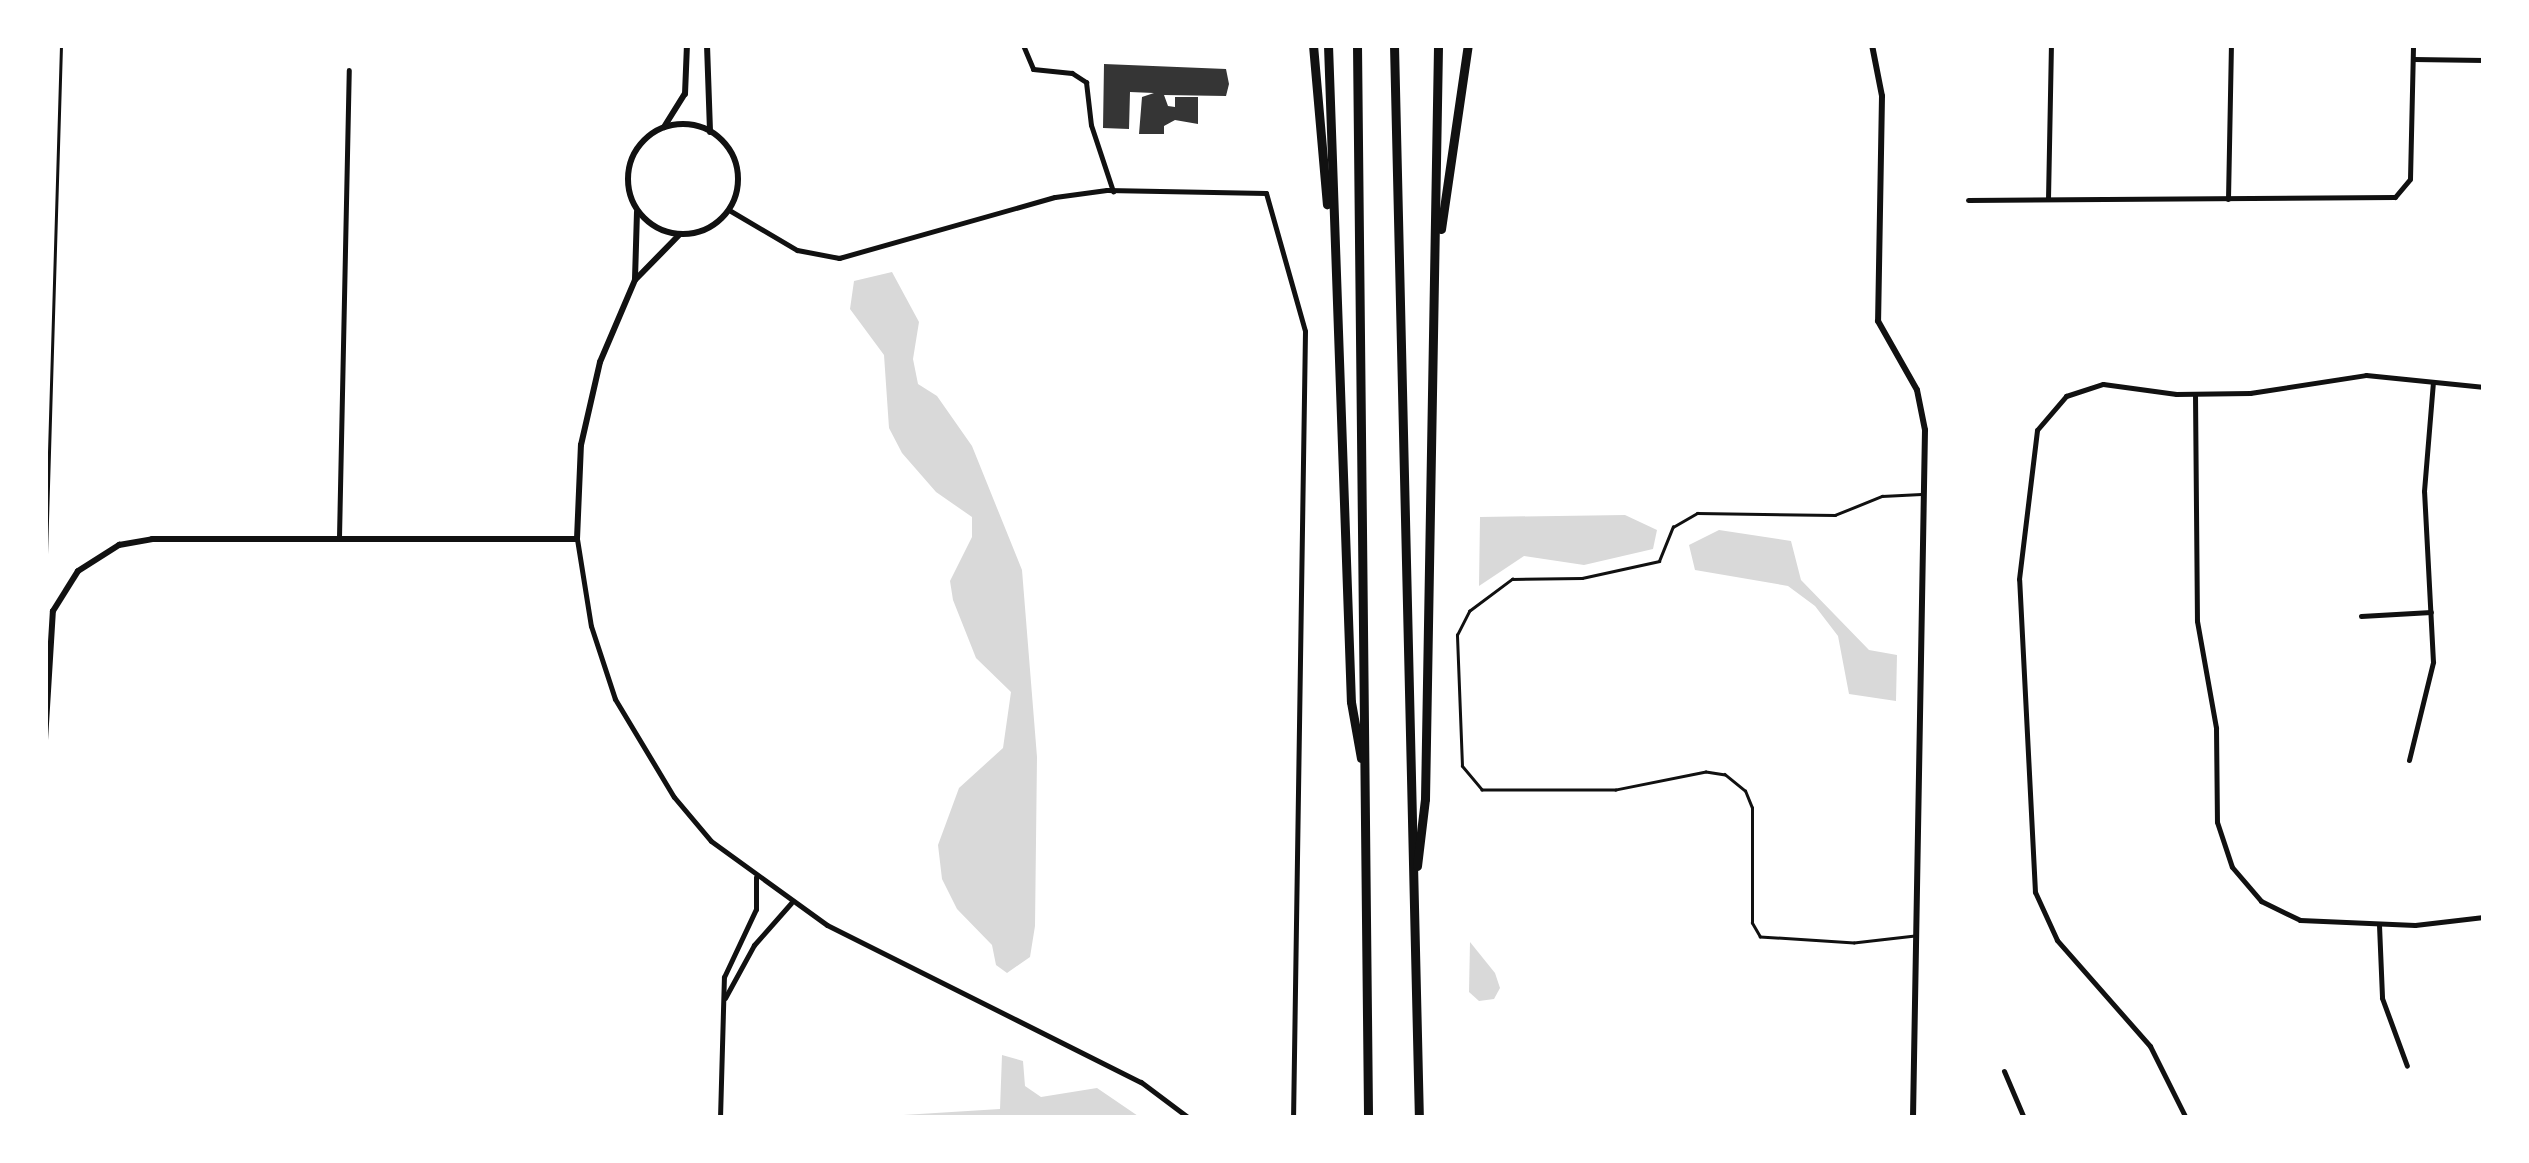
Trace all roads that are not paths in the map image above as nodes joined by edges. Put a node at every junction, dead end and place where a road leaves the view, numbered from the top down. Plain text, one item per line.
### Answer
1 (687, 45) edge
2 (707, 45) edge
3 (1023, 45) edge
4 (1313, 45) edge
5 (1328, 45) edge
6 (1357, 45) edge
7 (1394, 45) edge
8 (1438, 45) edge
9 (1468, 45) edge
10 (1872, 45) edge
11 (2051, 45) edge
12 (2231, 45) edge
13 (2413, 45) edge
14 (2413, 59) junction
15 (2484, 60) edge
16 (349, 70) dead end
17 (662, 128) junction
18 (710, 132) junction
19 (1113, 190) junction
20 (2048, 199) junction
21 (2228, 199) junction
22 (1968, 200) dead end
23 (637, 210) junction
24 (729, 210) junction
25 (680, 234) junction
26 (1332, 237) junction
27 (1438, 252) junction
28 (635, 280) junction
29 (2433, 382) junction
30 (2484, 387) edge
31 (2196, 394) junction
32 (1924, 494) junction
33 (339, 538) junction
34 (577, 539) junction
35 (2431, 612) junction
36 (2362, 616) dead end
37 (45, 740) edge
38 (2410, 760) dead end
39 (1363, 770) junction
40 (756, 877) junction
41 (1414, 888) junction
42 (791, 903) junction
43 (2484, 917) edge
44 (2378, 925) junction
45 (1916, 936) junction
46 (724, 1000) junction
47 (2407, 1066) dead end
48 (2004, 1071) dead end
49 (720, 1118) edge
50 (1189, 1118) edge
51 (1292, 1118) edge
52 (1368, 1118) edge
53 (1419, 1118) edge
54 (1913, 1118) edge
55 (2024, 1118) edge
56 (2186, 1118) edge

1 - 17 street
2 - 18 street
3 - 19 street
4 - 26 highway
5 - 26 highway
6 - 39 highway
7 - 41 highway
8 - 27 highway
9 - 27 highway
10 - 32 street
11 - 20 street
12 - 21 street
13 - 14 street
14 - 15 street
14 - 21 street
16 - 33 street
17 - 18 street
17 - 23 street
18 - 24 street
19 - 24 street
19 - 51 street
20 - 21 street
20 - 22 street
23 - 25 street
23 - 28 street
24 - 25 street
25 - 28 street
26 - 39 highway
27 - 41 highway
28 - 34 street
29 - 30 street
29 - 31 street
29 - 35 street
31 - 44 street
31 - 56 street
32 - 45 street
32 - 45 lane
33 - 34 street
33 - 37 street
34 - 40 street
35 - 36 street
35 - 38 street
39 - 52 highway
40 - 42 street
40 - 46 street
41 - 53 highway
42 - 46 street
42 - 50 street
43 - 44 street
44 - 47 street
45 - 54 street
46 - 49 street
48 - 55 street

